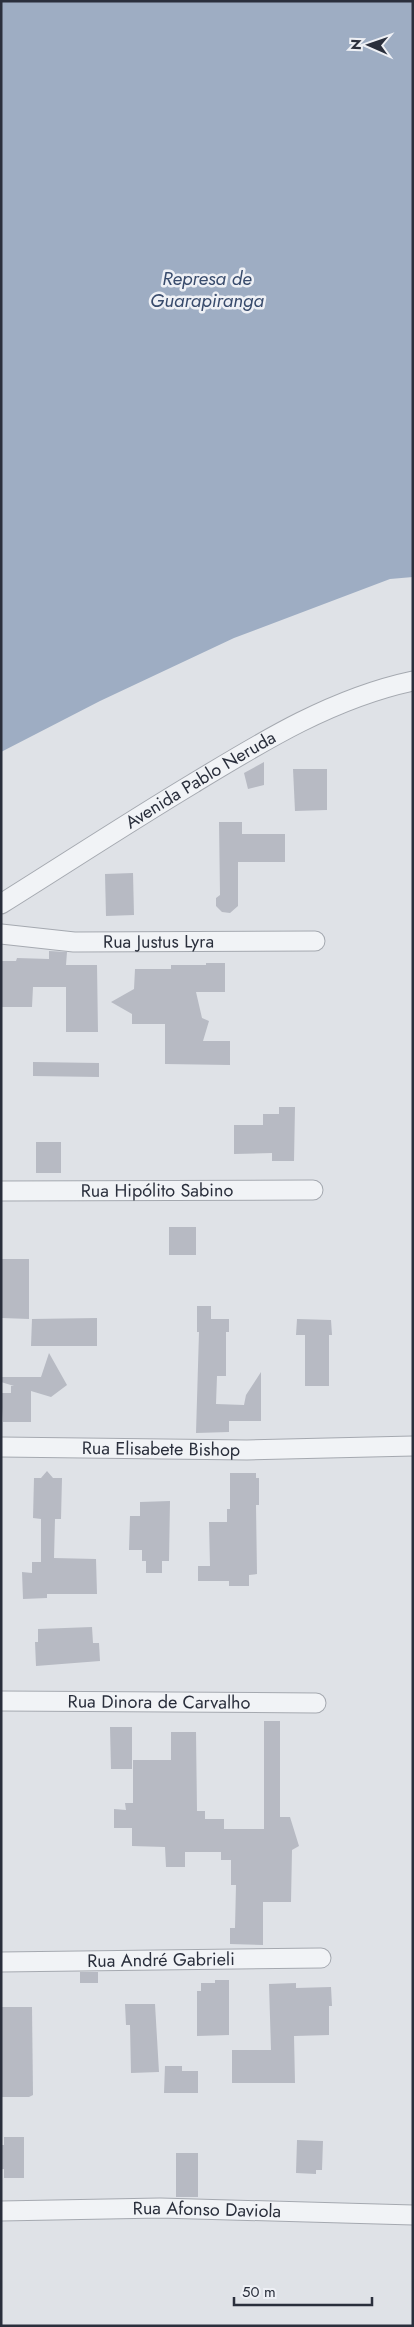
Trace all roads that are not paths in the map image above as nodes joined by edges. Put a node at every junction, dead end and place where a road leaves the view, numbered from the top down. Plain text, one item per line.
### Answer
1 (413, 681) edge
2 (1, 904) edge
3 (1, 934) edge
4 (315, 941) dead end
5 (313, 1190) dead end
6 (1, 1191) edge
7 (413, 1446) edge
8 (1, 1447) edge
9 (1, 1701) edge
10 (316, 1703) dead end
11 (321, 1958) dead end
12 (1, 1962) edge
13 (1, 2211) edge
14 (413, 2215) edge

1 - 2 street, Avenida Pablo Neruda
3 - 4 street, Rua Justus Lyra
5 - 6 street, Rua Hipólito Sabino
7 - 8 street, Rua Elisabete Bishop
9 - 10 street, Rua Dinora de Carvalho
11 - 12 street, Rua André Gabrieli
13 - 14 street, Rua Afonso Daviola

